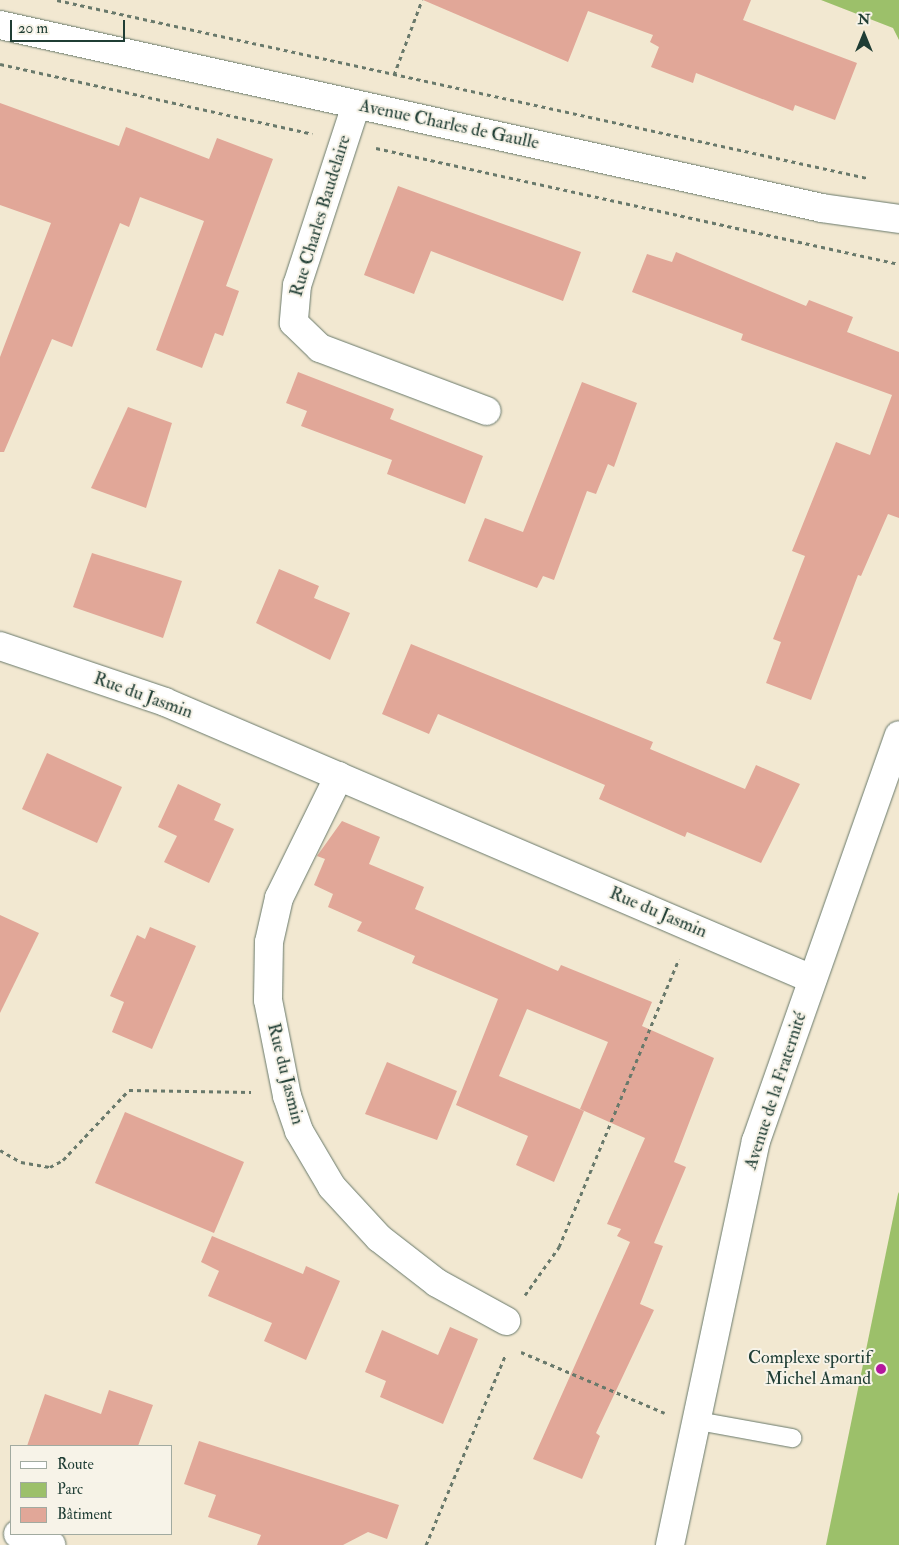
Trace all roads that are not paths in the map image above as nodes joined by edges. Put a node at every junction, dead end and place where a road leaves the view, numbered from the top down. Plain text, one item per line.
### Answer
1 (0, 25) edge
2 (356, 105) junction
3 (899, 219) edge
4 (487, 411) dead end
5 (0, 646) edge
6 (899, 735) edge
7 (339, 776) junction
8 (812, 979) junction
9 (507, 1334) road end
10 (698, 1421) junction
11 (792, 1438) dead end
12 (21, 1535) edge
13 (51, 1545) edge
14 (670, 1545) edge

1 - 2 street, Avenue Charles de Gaulle
2 - 3 street, Avenue Charles de Gaulle
2 - 4 street, Rue Charles Baudelaire
5 - 7 street, Rue du Jasmin
6 - 8 street, Avenue de la Fraternité
7 - 8 street, Rue du Jasmin
7 - 9 street, Rue du Jasmin
8 - 10 street, Avenue de la Fraternité
10 - 11 lane
10 - 14 street, Avenue de la Fraternité
12 - 13 street

